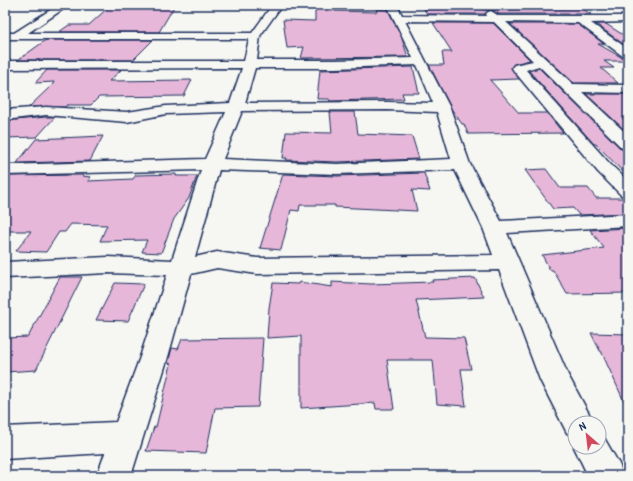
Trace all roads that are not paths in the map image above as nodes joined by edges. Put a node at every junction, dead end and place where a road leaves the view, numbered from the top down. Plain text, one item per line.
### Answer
1 (64, 5) edge
2 (277, 5) edge
3 (482, 5) edge
4 (565, 9) dead end
5 (395, 12) edge
6 (496, 18) junction
7 (628, 19) edge
8 (582, 20) junction
9 (5, 36) edge
10 (17, 36) junction
11 (254, 36) junction
12 (5, 44) edge
13 (628, 54) edge
14 (421, 61) junction
15 (542, 62) junction
16 (250, 64) junction
17 (5, 65) edge
18 (570, 88) junction
19 (628, 89) edge
20 (236, 106) junction
21 (443, 108) junction
22 (5, 115) edge
23 (628, 144) edge
24 (212, 164) junction
25 (461, 164) junction
26 (5, 170) edge
27 (628, 191) edge
28 (628, 220) edge
29 (494, 228) junction
30 (507, 262) junction
31 (181, 268) junction
32 (5, 270) edge
33 (574, 415) edge
34 (127, 437) junction
35 (5, 443) edge
36 (595, 455) edge
37 (114, 476) edge
38 (607, 476) edge

1 - 10 street
2 - 11 street
3 - 6 street
4 - 8 street
5 - 6 street
5 - 14 street
6 - 8 street
6 - 15 street
7 - 8 street
8 - 13 street
9 - 10 street
10 - 11 street
10 - 12 street
11 - 16 street
14 - 16 street
14 - 21 street
15 - 18 street
15 - 27 street
16 - 17 street
16 - 20 street
18 - 19 street
18 - 23 street
20 - 21 street
20 - 22 street
20 - 24 street
21 - 25 street
24 - 25 street
24 - 26 street
24 - 31 street
25 - 29 street
28 - 29 street
29 - 30 street
30 - 31 street
30 - 33 street
31 - 32 street
31 - 34 street
34 - 35 street
34 - 37 street
36 - 38 street

